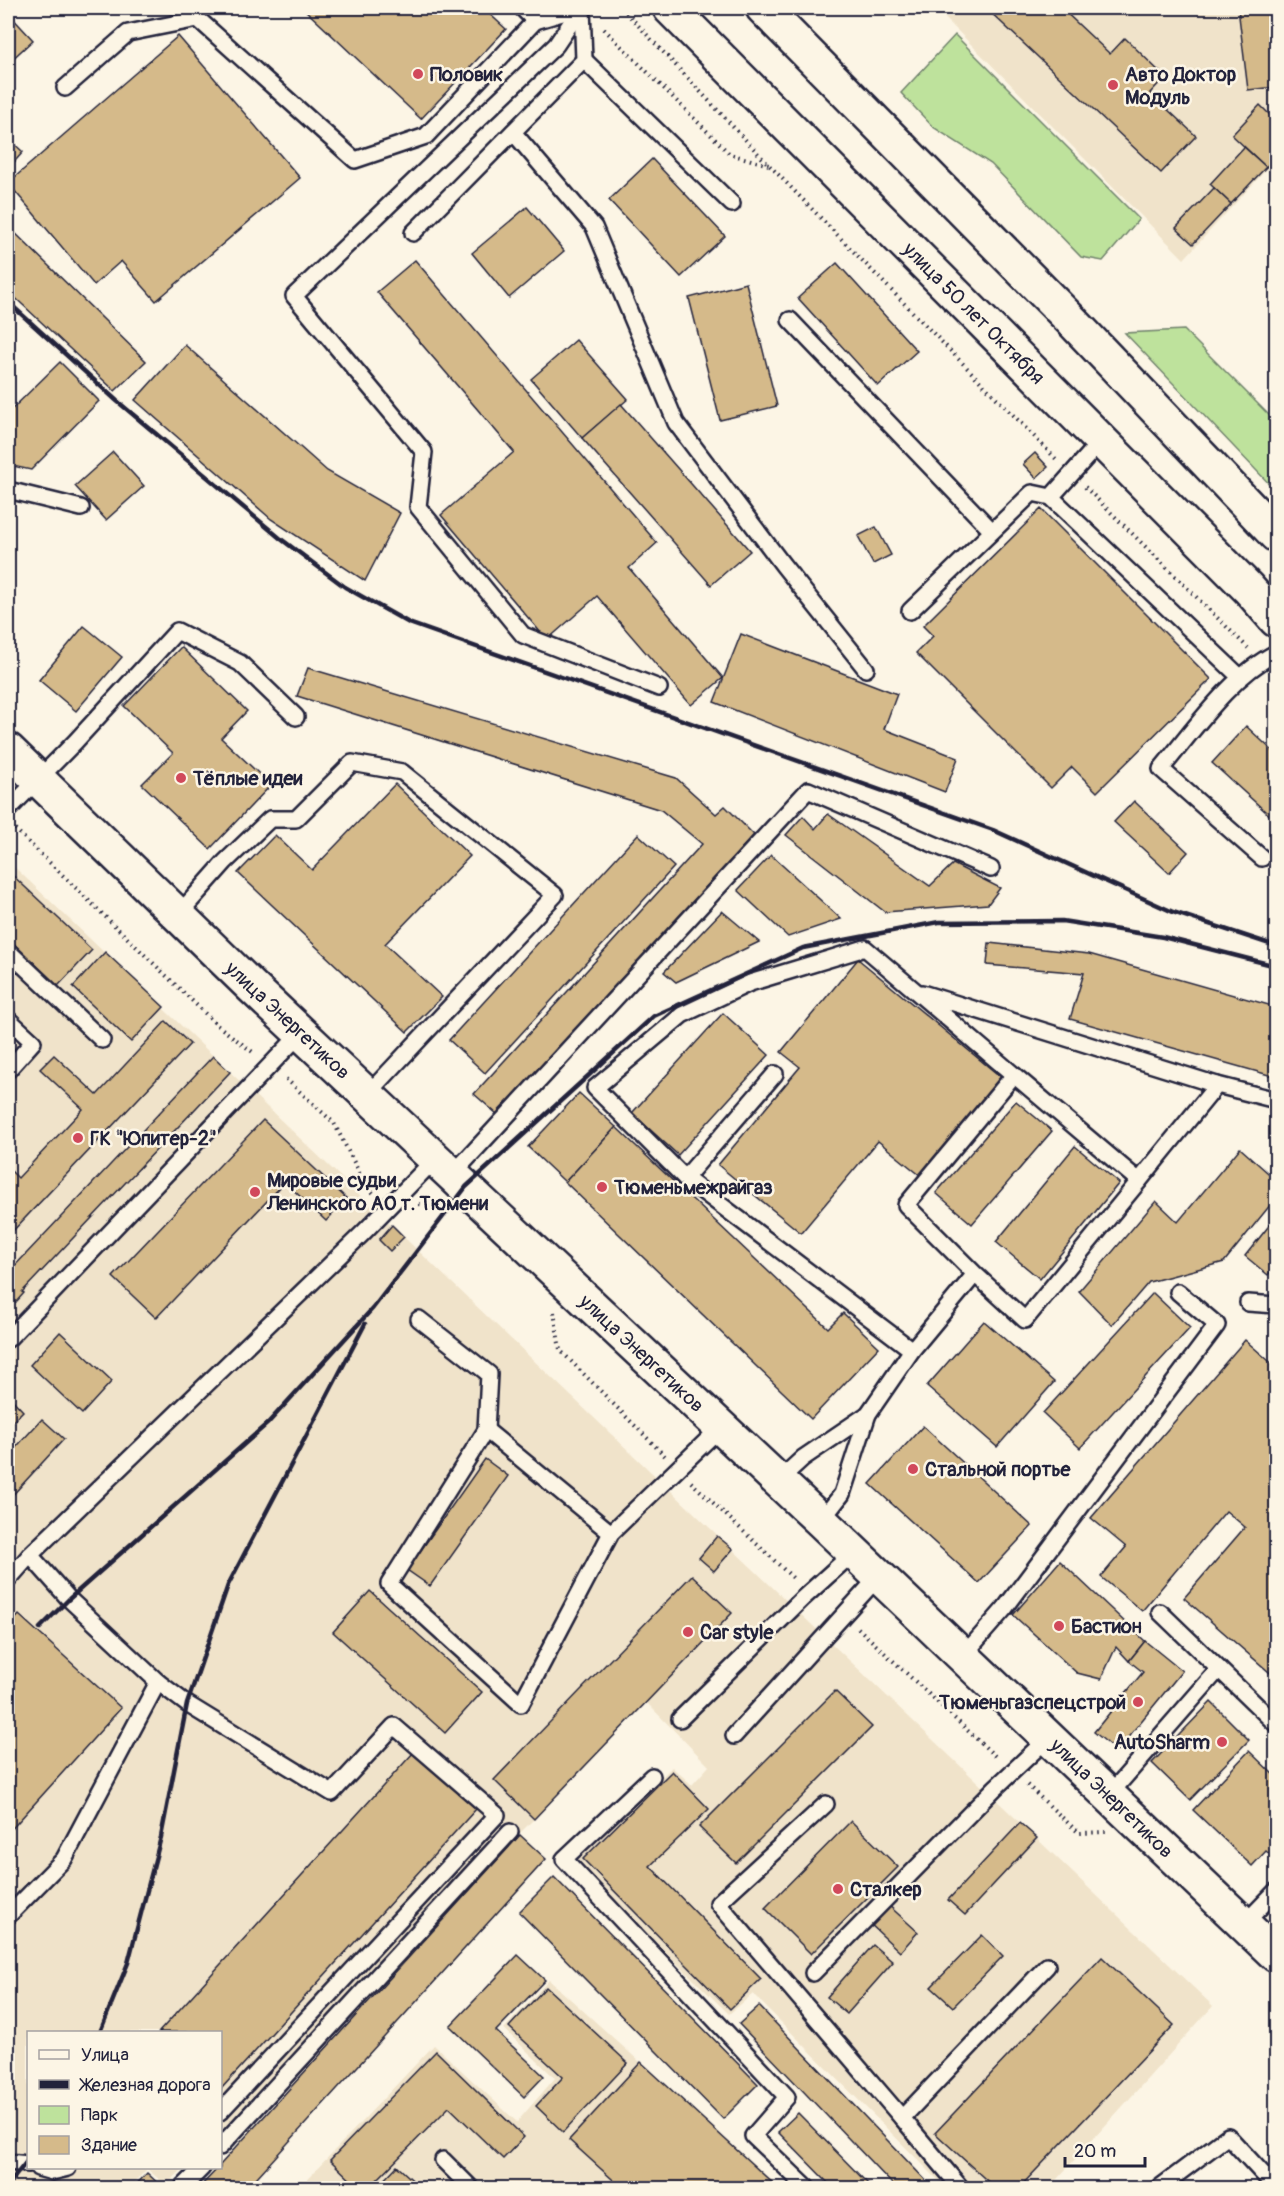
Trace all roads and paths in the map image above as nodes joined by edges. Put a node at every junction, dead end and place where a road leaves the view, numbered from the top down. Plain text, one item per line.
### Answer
1 (522, 8) edge
2 (580, 8) edge
3 (622, 8) edge
4 (670, 8) edge
5 (763, 8) edge
6 (535, 21) junction
7 (599, 24) dead end
8 (584, 60) junction
9 (65, 88) dead end
10 (513, 132) junction
11 (769, 165) junction
12 (732, 204) dead end
13 (413, 233) dead end
14 (790, 320) dead end
15 (1101, 441) junction
16 (1072, 475) junction
17 (8, 490) edge
18 (1051, 498) junction
19 (81, 508) dead end
20 (992, 531) junction
21 (1276, 535) edge
22 (1262, 593) edge
23 (910, 610) dead end
24 (1276, 620) edge
25 (1276, 653) edge
26 (1262, 661) junction
27 (866, 669) dead end
28 (1240, 677) junction
29 (659, 688) dead end
30 (296, 717) dead end
31 (8, 750) edge
32 (38, 779) junction
33 (8, 810) edge
34 (8, 822) edge
35 (1262, 858) dead end
36 (991, 869) dead end
37 (178, 915) junction
38 (8, 951) edge
39 (915, 991) junction
40 (8, 1019) edge
41 (302, 1032) junction
42 (102, 1040) dead end
43 (270, 1065) junction
44 (8, 1070) edge
45 (775, 1074) dead end
46 (1014, 1075) junction
47 (1217, 1085) junction
48 (368, 1094) junction
49 (1276, 1101) edge
50 (444, 1166) junction
51 (685, 1178) junction
52 (1138, 1181) junction
53 (388, 1208) junction
54 (448, 1209) dead end
55 (975, 1274) junction
56 (1178, 1292) dead end
57 (1248, 1303) dead end
58 (1276, 1305) edge
59 (554, 1311) dead end
60 (419, 1319) dead end
61 (8, 1339) edge
62 (912, 1350) junction
63 (867, 1414) junction
64 (721, 1427) junction
65 (486, 1430) junction
66 (678, 1469) junction
67 (778, 1481) junction
68 (821, 1521) junction
69 (611, 1533) junction
70 (854, 1552) junction
71 (30, 1555) junction
72 (879, 1576) junction
73 (8, 1580) edge
74 (808, 1593) junction
75 (1160, 1612) dead end
76 (843, 1615) junction
77 (963, 1656) junction
78 (1220, 1669) junction
79 (158, 1682) junction
80 (680, 1719) dead end
81 (1276, 1724) edge
82 (734, 1736) dead end
83 (1048, 1738) junction
84 (1012, 1772) junction
85 (652, 1776) dead end
86 (1109, 1795) junction
87 (826, 1804) dead end
88 (510, 1832) dead end
89 (1115, 1832) dead end
90 (1276, 1891) edge
91 (8, 1916) edge
92 (1244, 1924) junction
93 (1276, 1955) edge
94 (1047, 1966) dead end
95 (813, 1973) dead end
96 (222, 2110) edge
97 (902, 2118) junction
98 (222, 2145) edge
99 (442, 2160) dead end
100 (8, 2162) edge
101 (27, 2164) edge
102 (42, 2169) edge
103 (64, 2169) edge
104 (201, 2169) edge
105 (182, 2188) edge
106 (471, 2188) edge
107 (807, 2188) edge
108 (961, 2188) edge
109 (1159, 2188) edge
110 (1276, 2188) edge

1 - 6 lane
2 - 6 lane
2 - 8 lane
2 - 29 lane
3 - 11 path
4 - 15 street, улица 50 лет Октября
5 - 21 street
6 - 9 lane
7 - 11 path
8 - 10 lane
8 - 12 lane
10 - 13 lane
10 - 27 lane
11 - 16 path
14 - 20 lane
15 - 16 lane
15 - 22 street, улица 50 лет Октября
16 - 18 lane
16 - 26 path
17 - 19 lane
18 - 20 lane
18 - 28 lane
20 - 23 lane
22 - 24 street, улица 50 лет Октября
25 - 26 lane
26 - 28 lane
28 - 35 lane
30 - 32 lane
31 - 32 street, улица Энергетиков
32 - 33 lane
32 - 37 street, улица Энергетиков
34 - 43 path
36 - 50 lane
37 - 41 street, улица Энергетиков
37 - 48 lane
38 - 42 lane
39 - 46 lane
39 - 47 lane
39 - 51 lane
40 - 44 lane
41 - 43 lane
41 - 48 street, улица Энергетиков
43 - 53 path
43 - 61 lane
45 - 51 lane
46 - 52 lane
46 - 55 lane
47 - 49 lane
47 - 52 lane
48 - 50 street, улица Энергетиков
50 - 53 lane
50 - 64 street, улица Энергетиков
51 - 62 lane
52 - 55 lane
53 - 54 path
53 - 71 lane
55 - 62 lane
56 - 77 lane
57 - 58 lane
59 - 66 path
60 - 65 lane
62 - 63 lane
63 - 67 lane
63 - 68 lane
64 - 66 lane
64 - 67 street, улица Энергетиков
65 - 69 lane
65 - 69 lane
66 - 69 lane
66 - 74 path
67 - 68 street, улица Энергетиков
68 - 70 street, улица Энергетиков
70 - 72 street, улица Энергетиков
70 - 74 lane
71 - 73 lane
71 - 79 lane
72 - 76 lane
72 - 77 street, улица Энергетиков
74 - 80 lane
75 - 78 lane
76 - 82 lane
76 - 84 path
77 - 83 street, улица Энергетиков
78 - 81 lane
78 - 86 lane
79 - 91 lane
79 - 96 lane
83 - 84 lane
83 - 86 street, улица Энергетиков
84 - 89 path
84 - 95 lane
85 - 107 lane
86 - 92 street, улица Энергетиков
87 - 97 lane
88 - 98 lane
90 - 92 lane
92 - 93 street, улица Энергетиков
94 - 97 lane
97 - 108 lane
99 - 106 lane
100 - 101 lane
102 - 103 lane
104 - 105 lane
109 - 110 lane

